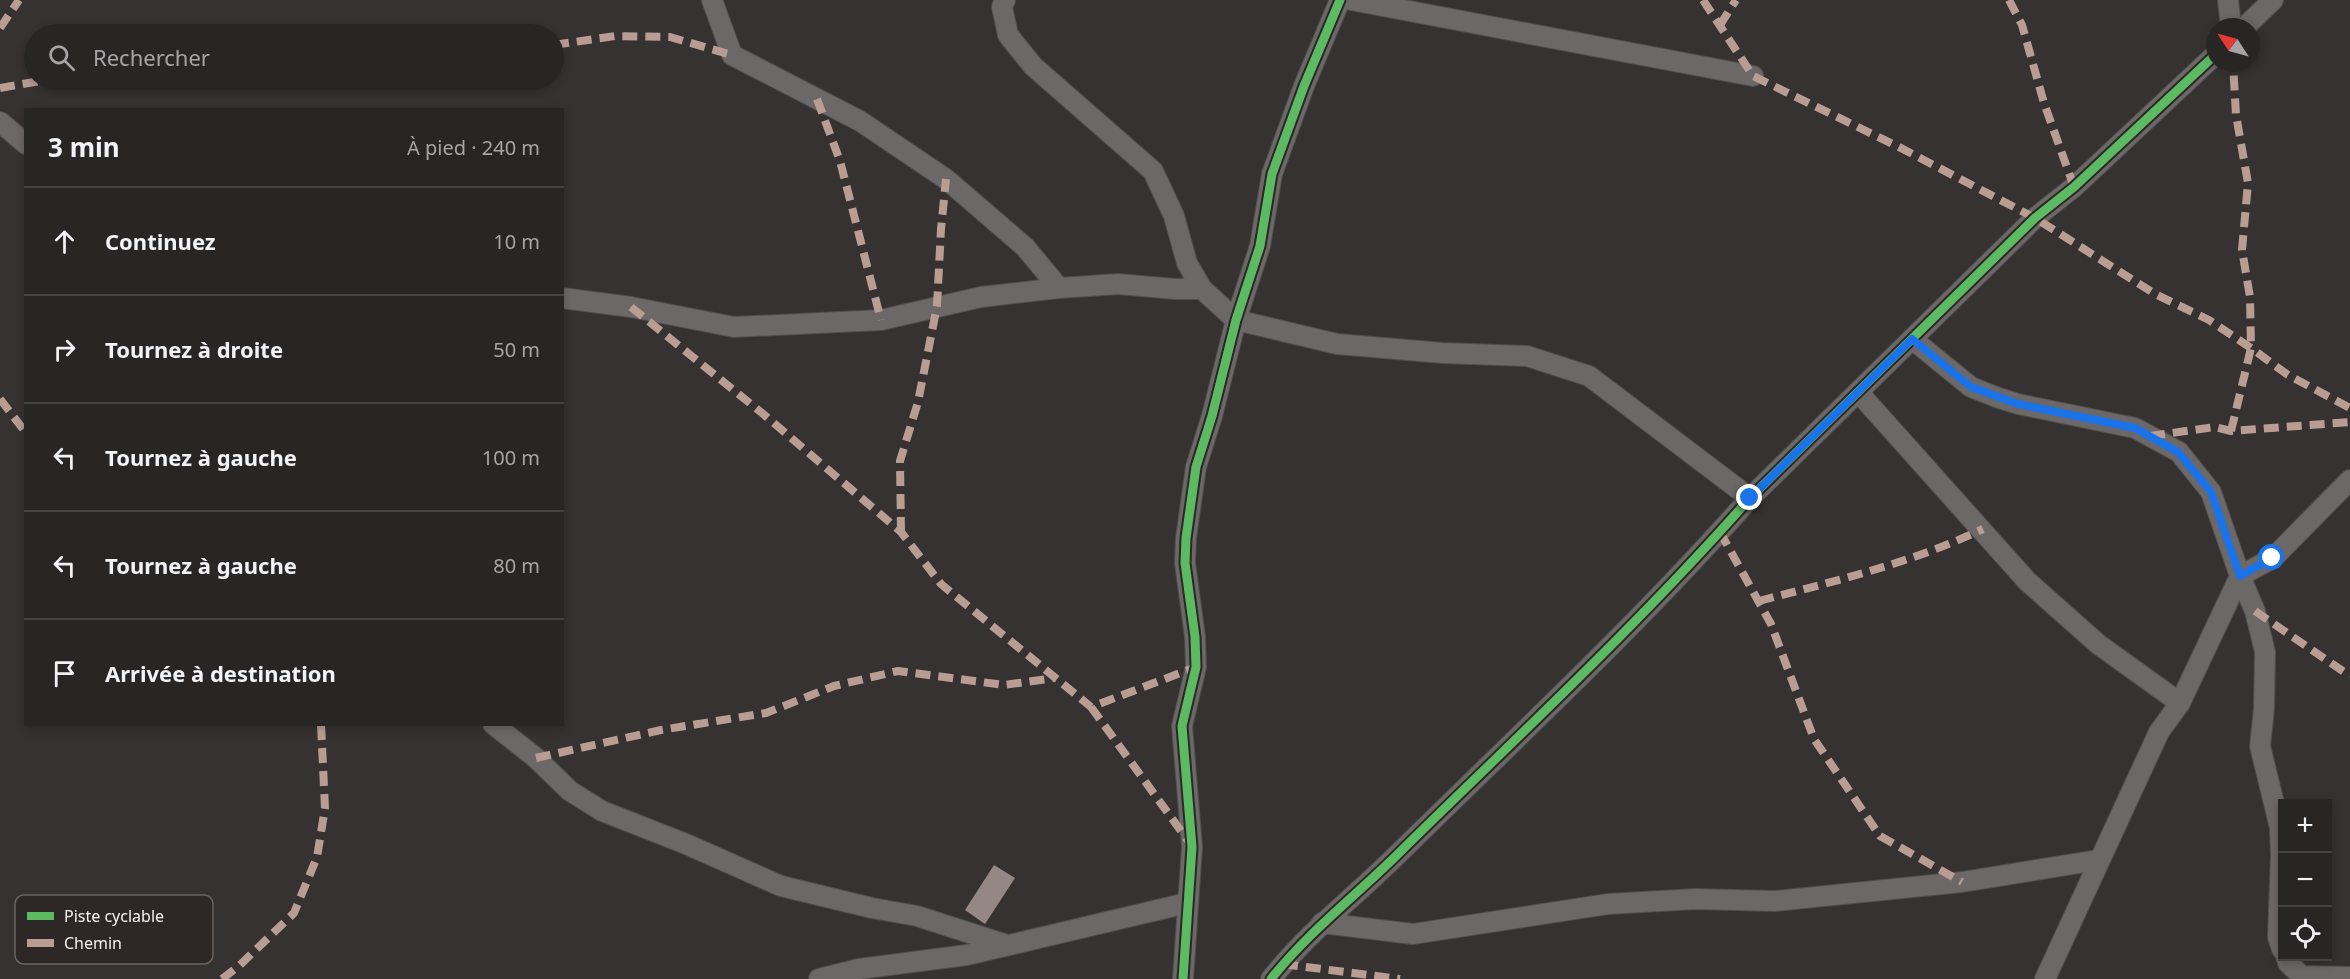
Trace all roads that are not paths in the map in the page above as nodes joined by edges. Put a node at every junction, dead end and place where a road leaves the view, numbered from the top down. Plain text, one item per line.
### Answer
1 (712, 0) edge
2 (1005, 0) edge
3 (1340, 0) edge
4 (1351, 0) edge
5 (2228, 0) edge
6 (2273, 0) edge
7 (2230, 18) edge
8 (2254, 18) edge
9 (2206, 63) edge
10 (1753, 76) dead end
11 (0, 122) edge
12 (24, 142) edge
13 (1059, 288) junction
14 (1202, 289) junction
15 (564, 298) edge
16 (1236, 320) junction
17 (1912, 339) junction
18 (1859, 393) junction
19 (2350, 480) edge
20 (1750, 498) junction
21 (2240, 576) junction
22 (2180, 703) junction
23 (496, 726) edge
24 (2098, 860) junction
25 (1187, 903) junction
26 (2279, 907) edge
27 (1322, 923) junction
28 (1007, 945) junction
29 (2287, 961) edge
30 (2350, 977) edge
31 (819, 979) edge
32 (1182, 979) edge
33 (1271, 979) edge
34 (2045, 979) edge

1 - 13 street
2 - 14 street
3 - 16 street
4 - 10 street
5 - 7 street
6 - 8 street
9 - 17 street
11 - 12 street
13 - 14 street
13 - 15 street
14 - 16 street
16 - 20 street
16 - 25 street
17 - 18 street
17 - 21 street
18 - 20 street
18 - 22 street
19 - 21 street
20 - 27 street
21 - 22 street
21 - 26 street
22 - 24 street
23 - 28 street
24 - 27 street
24 - 34 street
25 - 28 street
25 - 32 street
27 - 33 street
28 - 31 street
29 - 30 street

